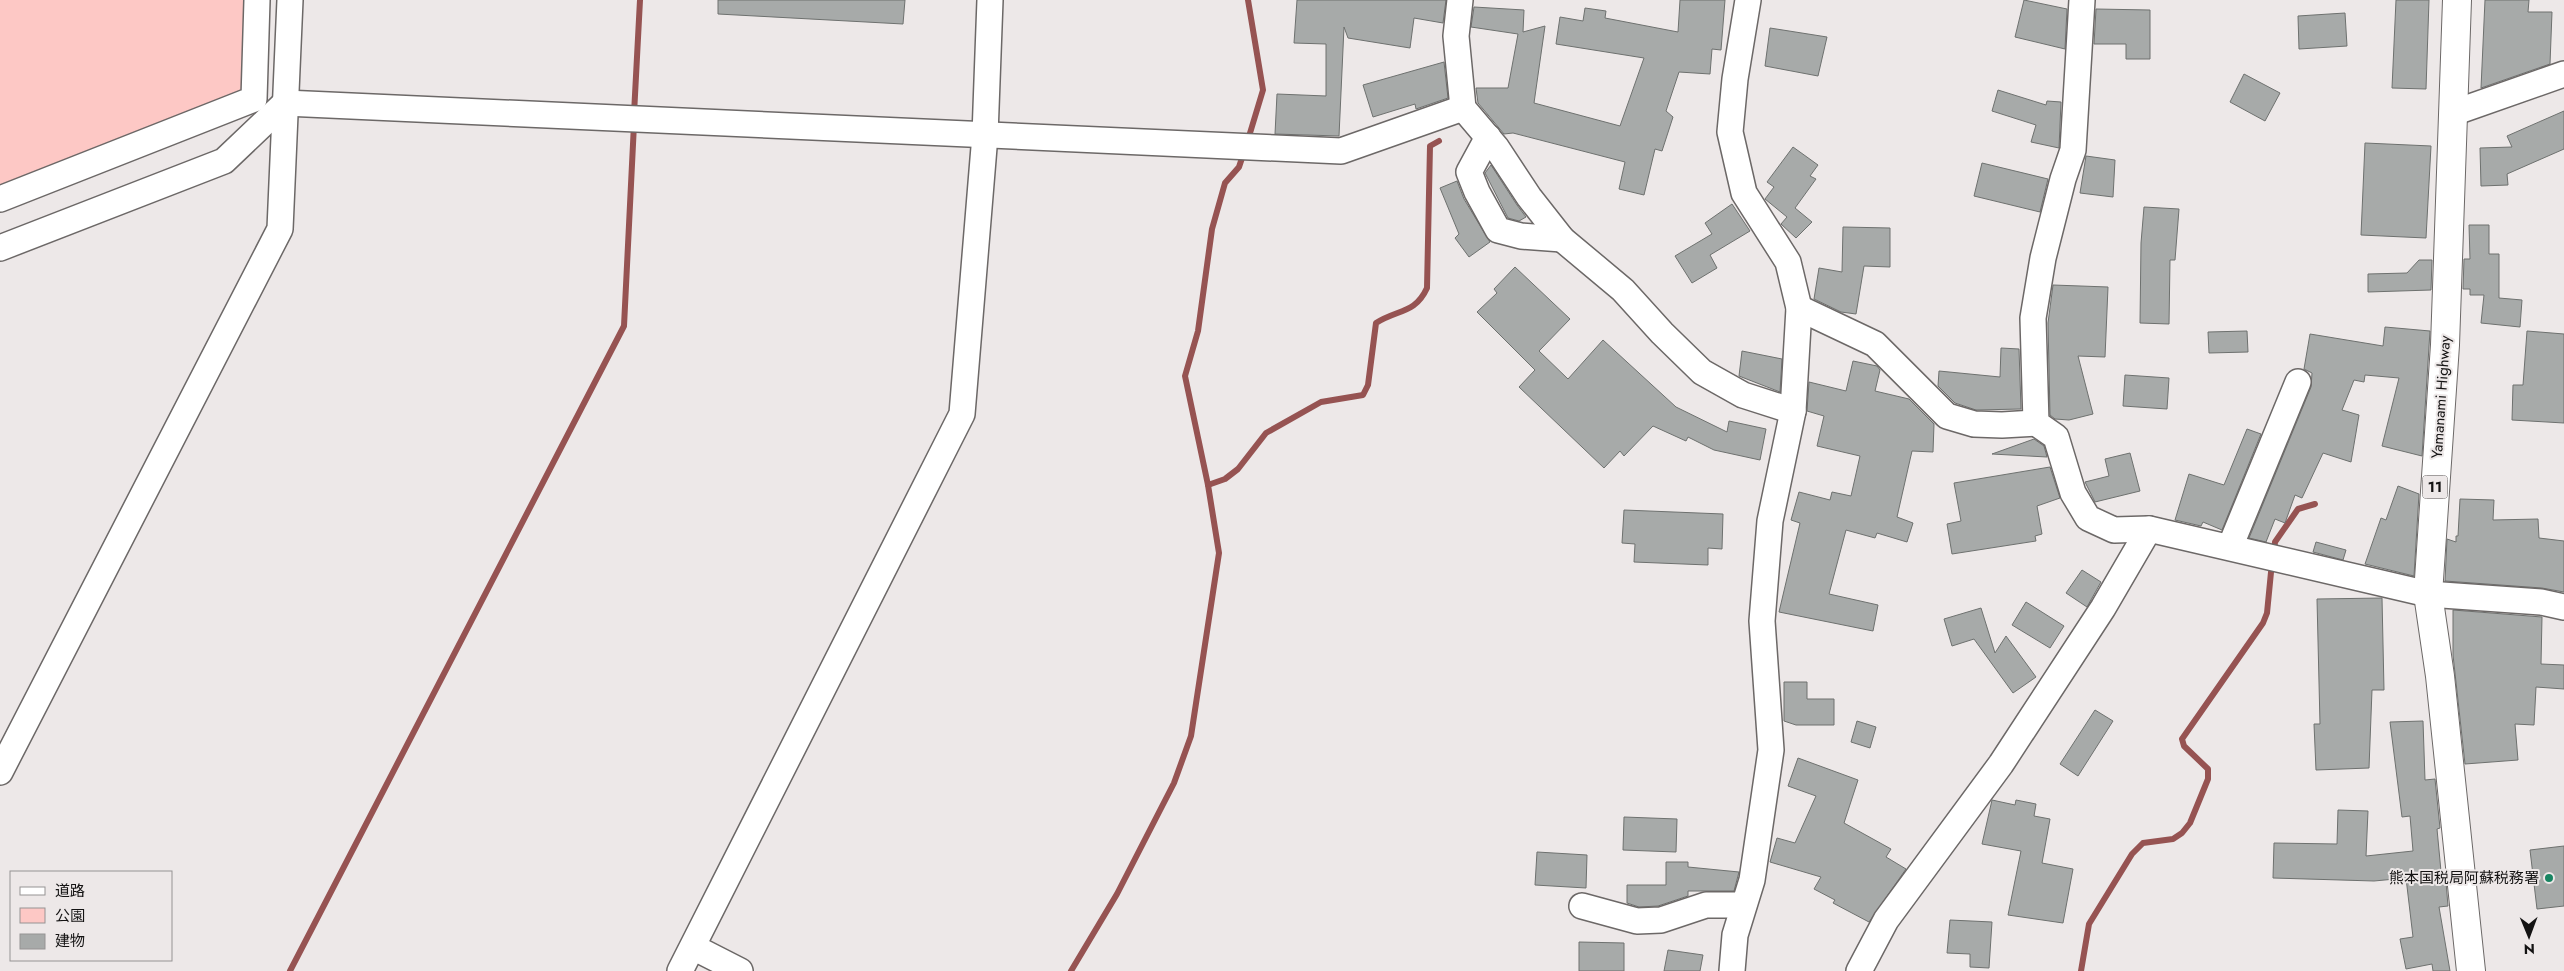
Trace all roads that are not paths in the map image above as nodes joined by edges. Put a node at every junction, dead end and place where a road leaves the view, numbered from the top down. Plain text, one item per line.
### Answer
1 (257, 0) edge
2 (290, 0) edge
3 (990, 0) edge
4 (1460, 0) edge
5 (1748, 0) edge
6 (2082, 0) edge
7 (2458, 0) edge
8 (2564, 74) edge
9 (285, 103) junction
10 (1463, 108) junction
11 (2453, 113) junction
12 (985, 134) junction
13 (1488, 137) junction
14 (0, 199) edge
15 (1562, 239) junction
16 (0, 248) edge
17 (1799, 308) junction
18 (2298, 382) dead end
19 (1792, 411) junction
20 (2036, 423) junction
21 (2149, 529) junction
22 (2230, 548) junction
23 (2428, 594) junction
24 (2564, 607) edge
25 (0, 772) edge
26 (1582, 906) dead end
27 (1744, 906) junction
28 (693, 947) junction
29 (680, 971) edge
30 (740, 971) edge
31 (1732, 971) edge
32 (1859, 971) edge
33 (2471, 971) edge

1 - 14 street
2 - 9 street
3 - 12 street
4 - 10 street
5 - 17 street
6 - 20 street
7 - 11 main road, Yamanami Highway / 11
8 - 11 street
9 - 12 street
9 - 16 street
9 - 25 street
10 - 12 street
10 - 13 street
11 - 23 main road, Yamanami Highway / 11
12 - 28 street
13 - 15 street
13 - 15 street
15 - 19 street
17 - 19 street
17 - 20 street
18 - 22 street
19 - 27 street
20 - 21 street
21 - 22 street
21 - 32 street
22 - 23 street
23 - 24 street
23 - 33 main road, Yamanami Highway / 11
26 - 27 street
27 - 31 street
28 - 29 street
28 - 30 street

